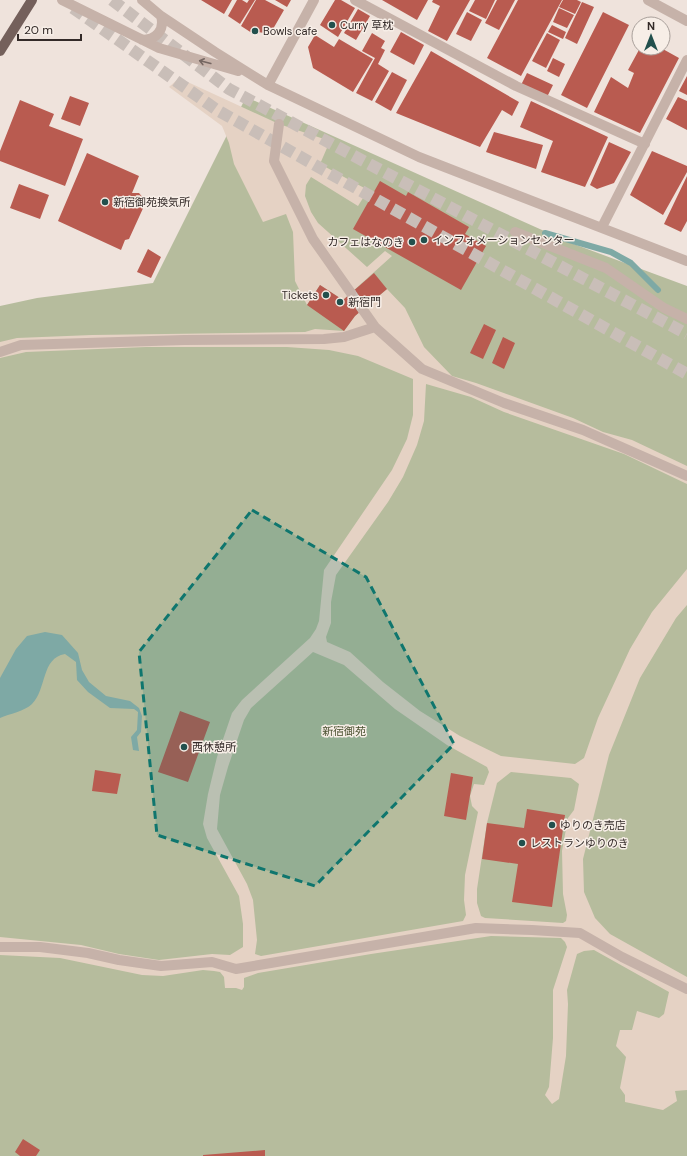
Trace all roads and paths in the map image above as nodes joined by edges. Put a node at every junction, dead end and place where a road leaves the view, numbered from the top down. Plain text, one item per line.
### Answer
1 (32, 0) edge
2 (62, 0) edge
3 (142, 0) edge
4 (314, 0) edge
5 (355, 0) edge
6 (648, 0) edge
7 (161, 16) junction
8 (687, 21) edge
9 (142, 40) junction
10 (0, 51) edge
11 (687, 60) edge
12 (255, 77) junction
13 (268, 85) junction
14 (279, 124) dead end
15 (645, 144) junction
16 (602, 228) junction
17 (515, 232) dead end
18 (687, 261) edge
19 (351, 293) tunnel mouth
20 (363, 310) tunnel mouth
21 (687, 319) edge
22 (375, 327) junction
23 (0, 352) edge
24 (687, 476) edge
25 (0, 947) edge
26 (687, 989) edge

1 - 10 main road
2 - 9 street
3 - 7 street
4 - 13 street
5 - 15 street
6 - 8 street
7 - 9 street
7 - 12 street
12 -> 9 street
11 - 15 street
12 - 13 street
13 - 16 street
14 - 19 street
15 - 16 street
16 - 18 street
17 - 21 street
20 - 22 street
22 - 23 street
22 - 24 street
25 - 26 street

